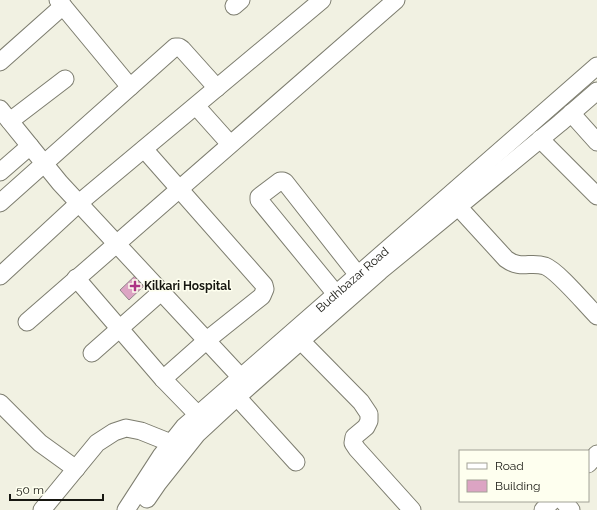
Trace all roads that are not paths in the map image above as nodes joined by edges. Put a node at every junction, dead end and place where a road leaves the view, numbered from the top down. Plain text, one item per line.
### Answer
1 (322, 0) edge
2 (396, 0) edge
3 (61, 3) edge
4 (0, 62) edge
5 (597, 66) edge
6 (65, 78) dead end
7 (130, 87) junction
8 (218, 88) junction
9 (597, 91) edge
10 (196, 106) junction
11 (571, 113) junction
12 (4, 117) edge
13 (536, 120) junction
14 (594, 134) edge
15 (544, 137) junction
16 (230, 144) junction
17 (30, 146) junction
18 (144, 149) junction
19 (44, 163) junction
20 (0, 172) edge
21 (178, 189) junction
22 (597, 196) edge
23 (454, 201) junction
24 (79, 203) junction
25 (0, 204) edge
26 (116, 243) junction
27 (358, 275) junction
28 (0, 276) edge
29 (76, 278) junction
30 (161, 292) junction
31 (336, 294) junction
32 (597, 316) edge
33 (27, 322) dead end
34 (120, 328) junction
35 (207, 340) junction
36 (294, 342) junction
37 (92, 353) dead end
38 (163, 379) junction
39 (242, 387) junction
40 (0, 403) edge
41 (196, 423) junction
42 (171, 443) junction
43 (597, 454) edge
44 (296, 462) dead end
45 (589, 463) edge
46 (76, 469) junction
47 (551, 502) edge
48 (564, 502) edge
49 (42, 510) edge
50 (126, 510) edge
51 (140, 510) edge
52 (412, 510) edge
53 (543, 510) edge
54 (571, 510) edge

1 - 8 street
2 - 16 street
3 - 4 street
3 - 7 street
5 - 13 street, Budhbazar Road
6 - 12 street
7 - 8 street
7 - 19 street
8 - 10 street
9 - 11 street, Budhbazar Road
10 - 16 street
10 - 18 street
11 - 14 street
11 - 15 street, Budhbazar Road
12 - 17 street
13 - 15 street
13 - 23 street, Budhbazar Road
15 - 22 street
15 - 23 street, Budhbazar Road
16 - 21 street
17 - 19 street
17 - 20 street
18 - 21 street
18 - 24 street
19 - 24 street
19 - 25 street
21 - 26 street
21 - 35 street
23 - 27 street, Budhbazar Road
23 - 32 street
23 - 36 street, Budhbazar Road
24 - 26 street
24 - 28 street
26 - 29 street
26 - 30 street
27 - 31 street, Budhbazar Road
27 - 31 street
29 - 33 street
29 - 34 street
30 - 34 street
30 - 35 street
31 - 36 street, Budhbazar Road
34 - 37 street
34 - 38 street
35 - 38 street
35 - 39 street
36 - 39 street, Budhbazar Road
36 - 52 street
38 - 41 street
39 - 41 street, Budhbazar Road
39 - 44 street
40 - 46 street
41 - 42 street, Budhbazar Road
41 - 51 street, Budhbazar Road
42 - 46 street
42 - 50 street, Budhbazar Road
43 - 45 street
46 - 49 street
47 - 53 street
48 - 54 street

